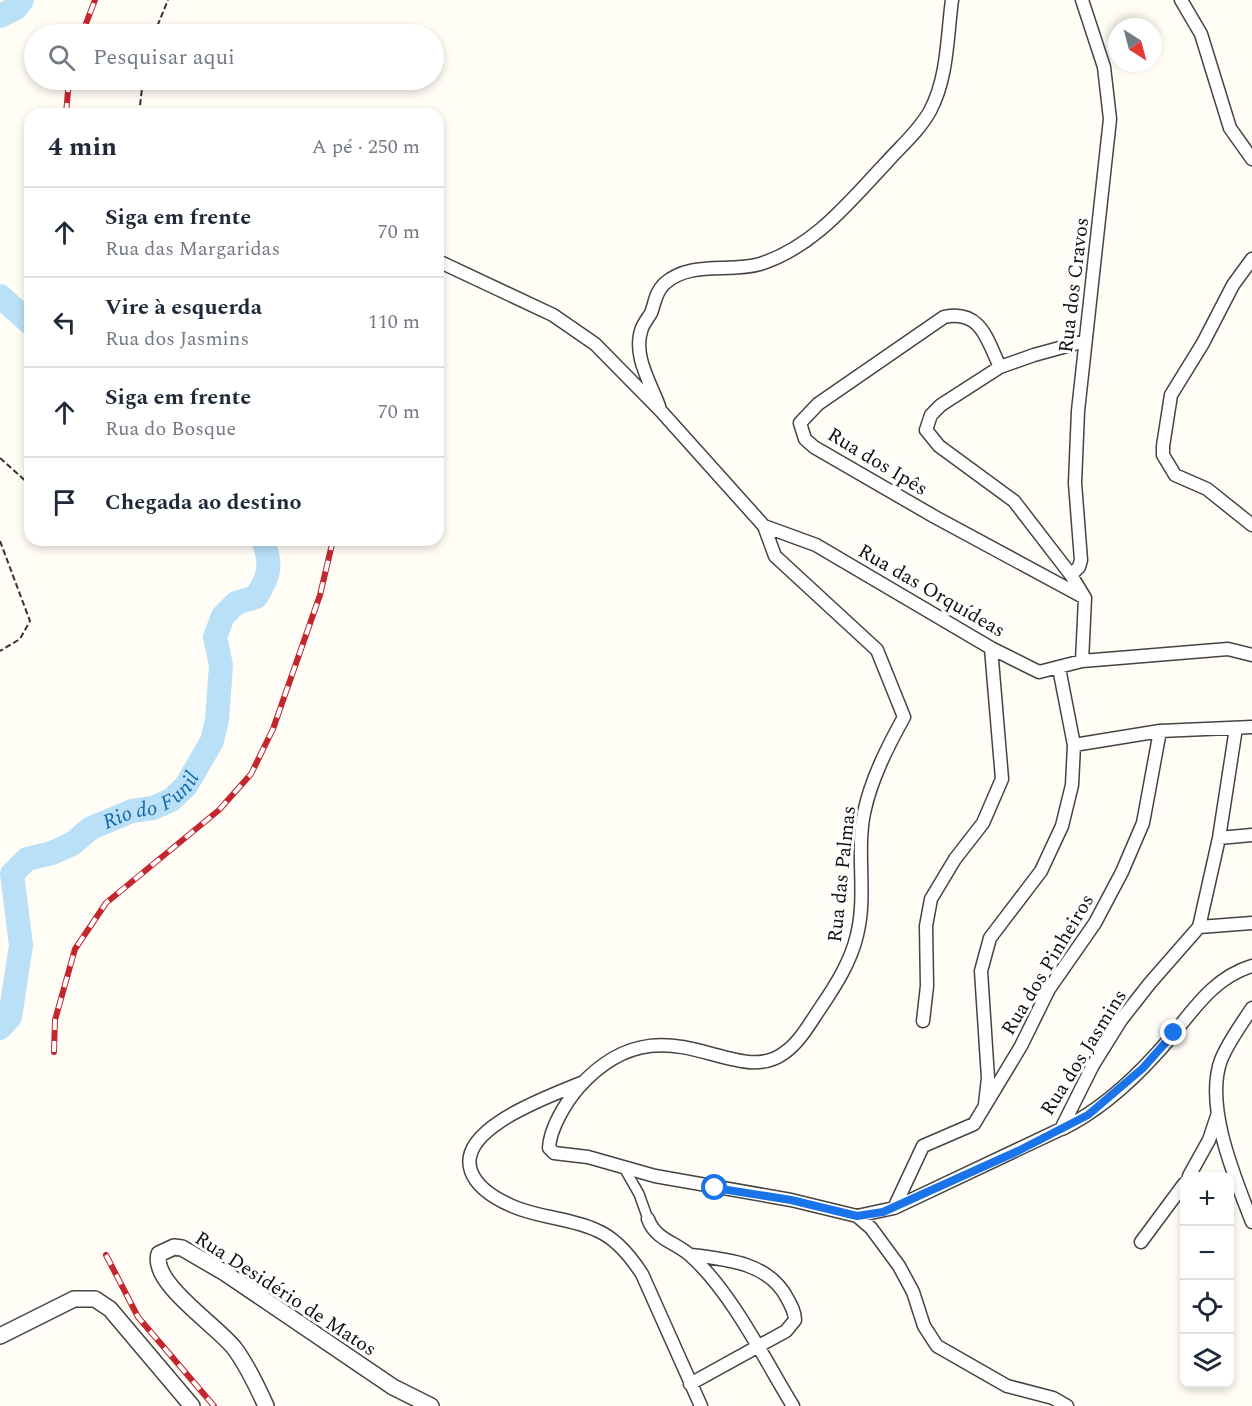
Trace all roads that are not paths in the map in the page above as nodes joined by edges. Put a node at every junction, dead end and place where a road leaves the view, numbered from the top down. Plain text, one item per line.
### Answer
1 (952, 0) edge
2 (1082, 0) edge
3 (1181, 0) edge
4 (1252, 159) edge
5 (1252, 259) edge
6 (444, 264) edge
7 (1085, 341) junction
8 (1000, 367) junction
9 (660, 410) junction
10 (1252, 525) edge
11 (764, 526) junction
12 (1071, 574) junction
13 (1085, 598) junction
14 (991, 648) junction
15 (1252, 655) edge
16 (1082, 661) junction
17 (1059, 668) junction
18 (1252, 727) edge
19 (1236, 728) junction
20 (1160, 731) junction
21 (1074, 745) junction
22 (1252, 835) edge
23 (1219, 838) junction
24 (1252, 923) edge
25 (1199, 927) junction
26 (1252, 966) edge
27 (1252, 1008) edge
28 (923, 1021) dead end
29 (585, 1081) junction
30 (984, 1108) junction
31 (1217, 1116) junction
32 (1061, 1129) junction
33 (623, 1166) junction
34 (1191, 1172) edge
35 (1180, 1191) edge
36 (894, 1208) junction
37 (857, 1216) junction
38 (648, 1219) joint
39 (1252, 1222) edge
40 (1141, 1242) dead end
41 (691, 1255) junction
42 (7, 1333) edge
43 (757, 1348) junction
44 (690, 1384) junction
45 (192, 1406) edge
46 (266, 1406) edge
47 (431, 1406) edge
48 (701, 1406) edge
49 (793, 1406) edge
50 (1067, 1406) edge

1 - 9 street
2 - 7 street, Rua dos Cravos
3 - 4 street
5 - 10 street
6 - 9 street, Rua das Palmas
7 - 8 street
7 - 12 street, Rua dos Cravos
8 - 12 street
8 - 13 street, Rua dos Ipês
9 - 11 street, Rua das Palmas
11 - 14 street, Rua das Orquídeas
11 - 29 street, Rua das Palmas
12 - 13 street
13 - 16 street
14 - 17 street, Rua das Orquídeas
14 - 28 street
15 - 16 street, Rua das Orquídeas
16 - 17 street, Rua das Orquídeas
17 - 21 street
18 - 19 street
19 - 20 street
19 - 23 street, Rua dos Jasmins
20 - 21 street
20 - 30 street, Rua dos Pinheiros
21 - 30 street
22 - 23 street
23 - 25 street, Rua dos Jasmins
24 - 25 street
25 - 32 street, Rua dos Jasmins
26 - 32 street
27 - 31 street
29 - 33 street, Rua das Palmas
29 - 44 street
30 - 36 street, Rua dos Pinheiros
31 - 34 street
31 - 39 street
32 - 36 street, Rua dos Jasmins
33 - 37 street
33 - 38 street
35 - 40 street
36 - 37 street, Rua dos Jasmins
37 - 50 street
38 - 41 street
41 - 43 street
41 - 43 street
42 - 45 street
43 - 44 street
43 - 49 street
44 - 48 street
46 - 47 street, Rua Desidério de Matos

